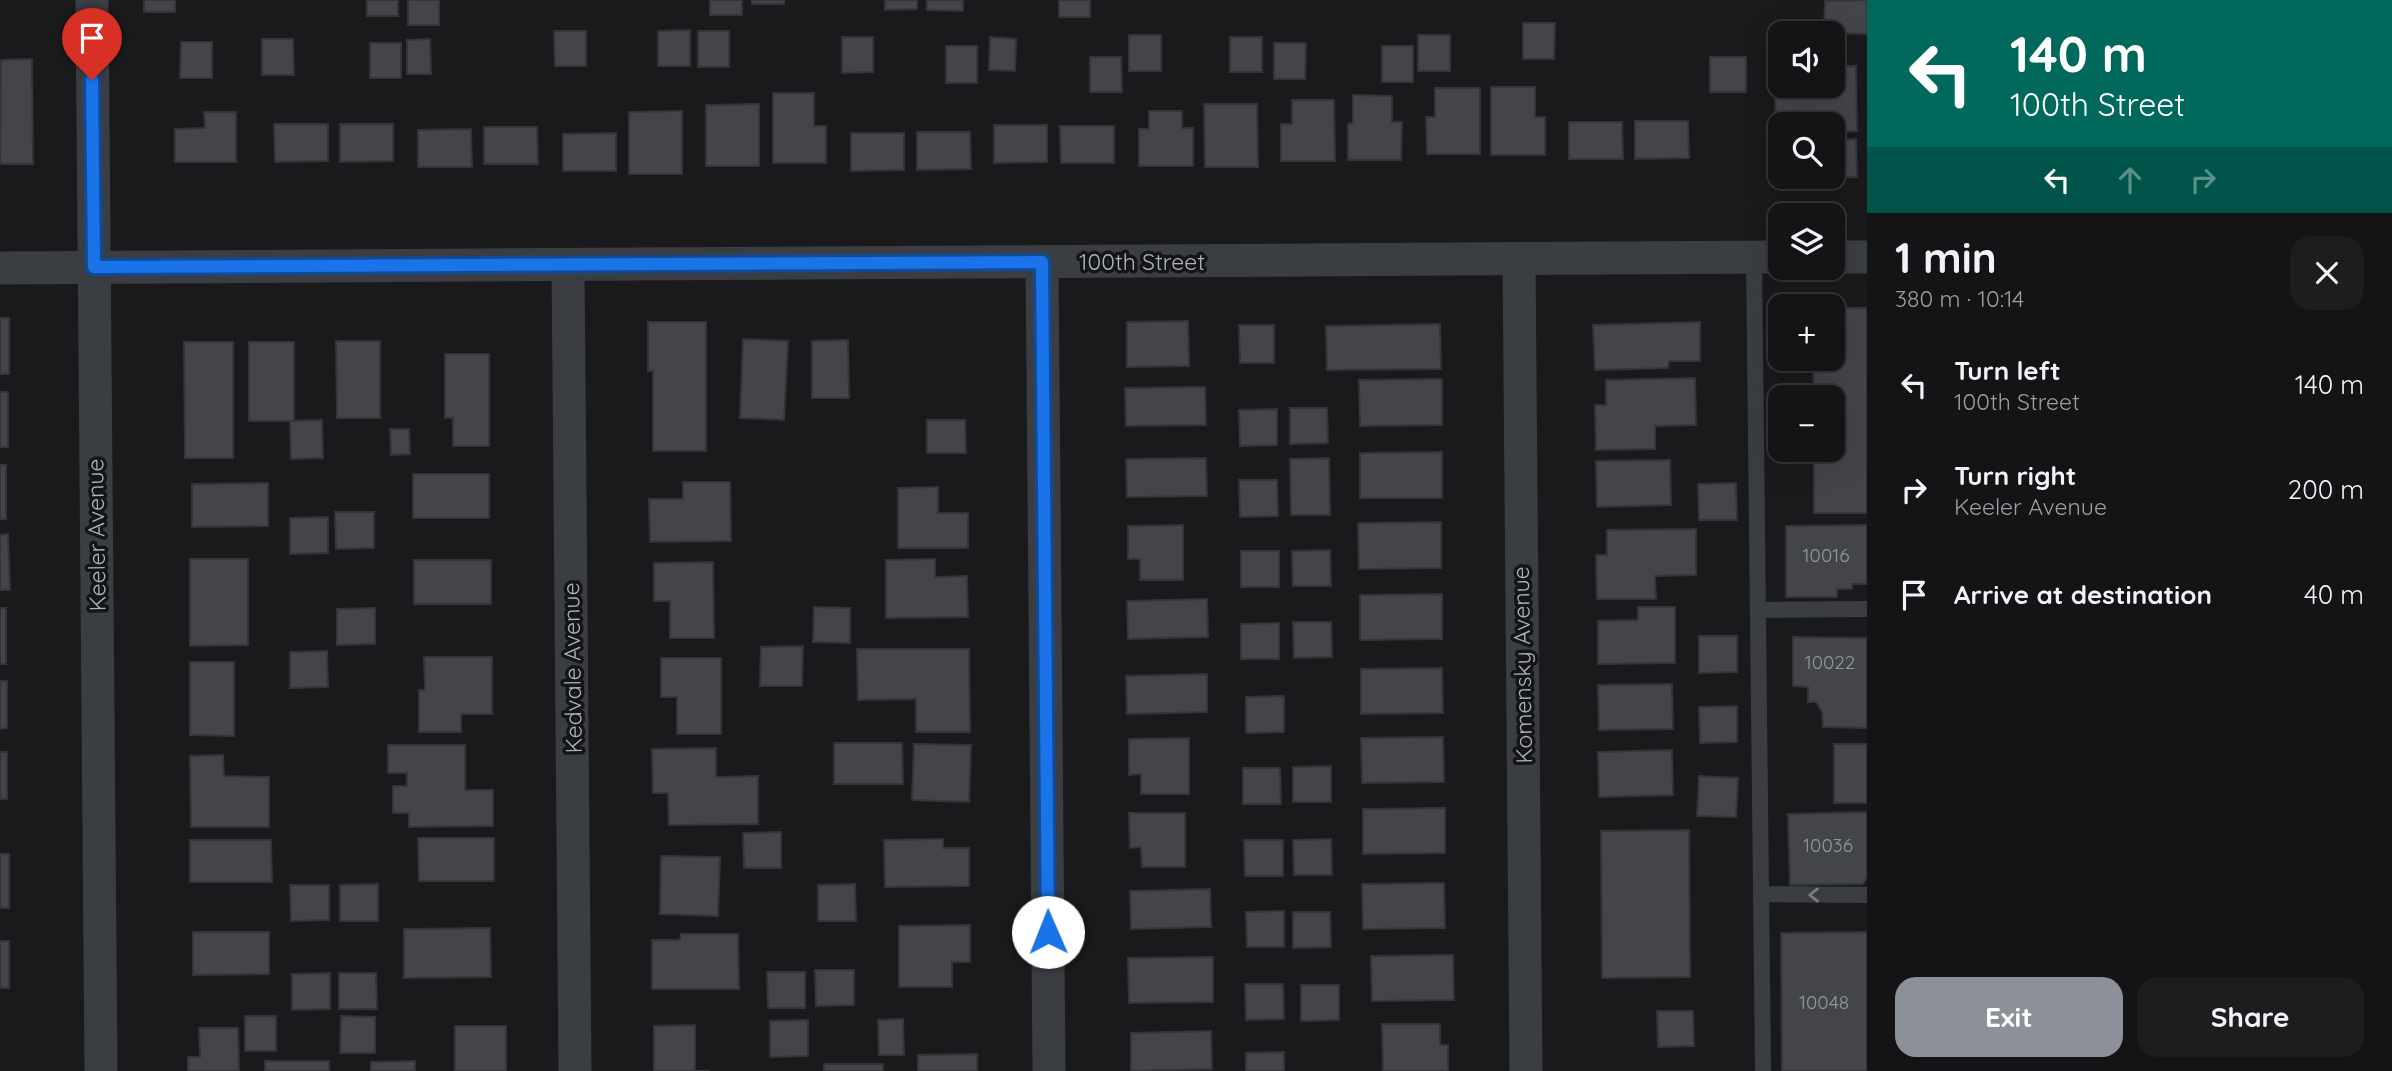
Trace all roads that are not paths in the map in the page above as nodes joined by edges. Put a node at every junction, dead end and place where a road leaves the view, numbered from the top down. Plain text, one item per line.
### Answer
1 (92, 0) edge
2 (1845, 257) edge
3 (1867, 257) edge
4 (1767, 258) edge
5 (1519, 259) junction
6 (1042, 262) junction
7 (568, 265) junction
8 (94, 267) junction
9 (0, 268) edge
10 (1867, 609) edge
11 (1758, 610) junction
12 (1761, 894) junction
13 (1867, 895) edge
14 (101, 1071) edge
15 (575, 1071) edge
16 (1049, 1071) edge
17 (1526, 1071) edge
18 (1763, 1071) edge

1 - 8 street, Keeler Avenue
2 - 3 street
4 - 5 street, 100th Street
4 - 11 lane
5 - 6 street, 100th Street
5 - 17 street, Komensky Avenue
6 - 7 street, 100th Street
6 - 16 street
7 - 8 street, 100th Street
7 - 15 street, Kedvale Avenue
8 - 9 street, 100th Street
8 - 14 street, Keeler Avenue
10 - 11 lane
11 - 12 lane
13 -> 12 lane
12 - 18 lane

